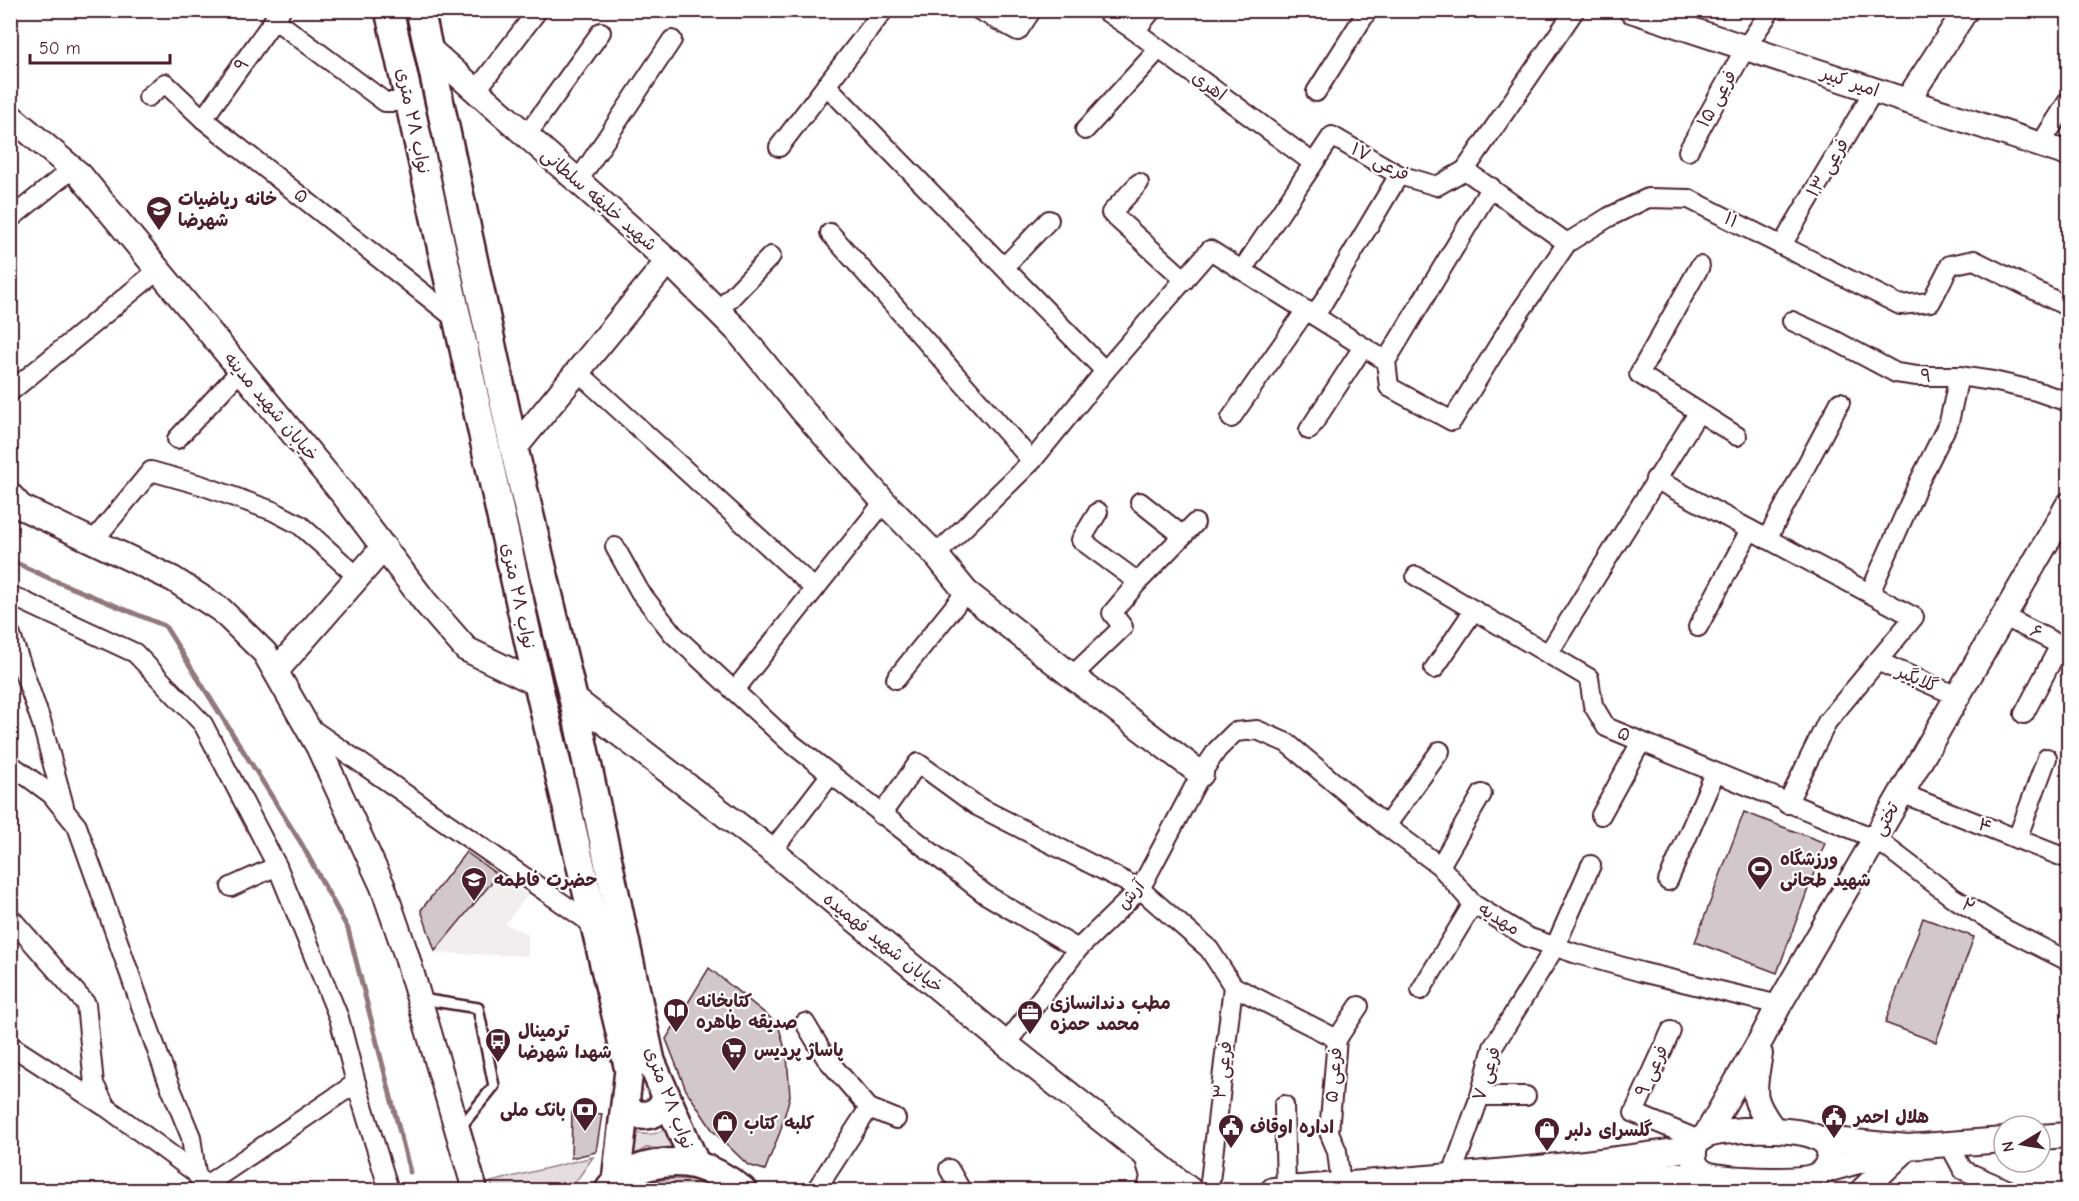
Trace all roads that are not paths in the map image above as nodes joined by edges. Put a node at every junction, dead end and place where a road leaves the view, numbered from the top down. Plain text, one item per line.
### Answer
1 (389, 10) edge
2 (420, 10) edge
3 (884, 10) edge
4 (979, 10) edge
5 (1032, 10) edge
6 (1104, 10) edge
7 (1152, 10) edge
8 (1368, 10) edge
9 (1575, 10) edge
10 (1631, 10) edge
11 (1771, 10) edge
12 (1966, 10) edge
13 (535, 14) dead end
14 (278, 15) edge
15 (1135, 31) junction
16 (601, 32) dead end
17 (672, 40) dead end
18 (1746, 47) junction
19 (1159, 48) junction
20 (429, 50) junction
21 (826, 85) junction
22 (1874, 90) junction
23 (476, 92) junction
24 (1316, 92) dead end
25 (148, 96) dead end
26 (2068, 101) edge
27 (409, 102) junction
28 (1907, 102) junction
29 (10, 116) edge
30 (203, 119) junction
31 (1085, 130) dead end
32 (526, 136) junction
33 (2040, 145) junction
34 (779, 147) dead end
35 (1688, 151) dead end
36 (2068, 154) edge
37 (1313, 163) junction
38 (72, 169) junction
39 (1465, 171) junction
40 (1399, 175) junction
41 (578, 181) junction
42 (1139, 183) dead end
43 (1491, 187) junction
44 (10, 219) edge
45 (1049, 220) dead end
46 (830, 233) dead end
47 (1567, 243) junction
48 (1782, 245) junction
49 (771, 256) dead end
50 (668, 261) junction
51 (1700, 266) dead end
52 (1004, 267) junction
53 (1242, 270) junction
54 (157, 271) junction
55 (1185, 280) junction
56 (2068, 307) edge
57 (718, 311) junction
58 (1311, 313) junction
59 (457, 320) junction
60 (1792, 321) dead end
61 (1363, 347) junction
62 (1386, 361) junction
63 (241, 370) junction
64 (577, 371) junction
65 (1105, 371) junction
66 (1959, 376) junction
67 (10, 392) edge
68 (1840, 402) dead end
69 (2068, 402) edge
70 (1698, 413) junction
71 (1231, 418) dead end
72 (1309, 430) dead end
73 (1737, 436) dead end
74 (177, 439) dead end
75 (514, 449) junction
76 (1032, 461) junction
77 (1655, 480) junction
78 (10, 495) edge
79 (884, 502) junction
80 (1140, 502) dead end
81 (2068, 505) edge
82 (1098, 512) dead end
83 (1750, 530) junction
84 (1767, 539) junction
85 (94, 540) junction
86 (384, 547) junction
87 (615, 547) dead end
88 (936, 555) junction
89 (1416, 576) dead end
90 (358, 577) junction
91 (1138, 582) junction
92 (815, 589) junction
93 (966, 592) junction
94 (1870, 593) junction
95 (10, 595) edge
96 (1474, 610) junction
97 (2003, 616) junction
98 (1698, 627) dead end
99 (10, 633) edge
100 (2064, 647) edge
101 (1548, 654) junction
102 (1877, 661) junction
103 (1434, 669) dead end
104 (276, 671) junction
105 (1072, 676) junction
106 (896, 679) dead end
107 (538, 684) junction
108 (734, 691) junction
109 (1957, 696) junction
110 (573, 698) junction
111 (2024, 714) dead end
112 (305, 724) junction
113 (1236, 732) joint
114 (1641, 742) junction
115 (1440, 751) dead end
116 (2047, 758) dead end
117 (10, 764) edge
118 (1715, 773) junction
119 (831, 774) junction
120 (1201, 774) junction
121 (1901, 793) junction
122 (1482, 794) dead end
123 (1787, 804) junction
124 (67, 813) junction
125 (881, 815) junction
126 (1601, 815) dead end
127 (1386, 826) junction
128 (1876, 839) junction
129 (2017, 839) junction
130 (772, 851) junction
131 (2068, 859) edge
132 (1591, 865) dead end
133 (277, 866) junction
134 (1440, 866) junction
135 (1668, 881) dead end
136 (231, 887) dead end
137 (1140, 890) junction
138 (1473, 904) junction
139 (10, 917) edge
140 (595, 926) junction
141 (1555, 947) junction
142 (1078, 949) junction
143 (2068, 961) edge
144 (1233, 986) junction
145 (1421, 990) dead end
146 (419, 999) junction
147 (1779, 1005) junction
148 (1359, 1006) dead end
149 (805, 1023) dead end
150 (1671, 1031) dead end
151 (1763, 1036) junction
152 (1337, 1039) junction
153 (1006, 1044) junction
154 (10, 1045) edge
155 (356, 1083) junction
156 (1480, 1096) junction
157 (1526, 1096) dead end
158 (666, 1098) junction
159 (1284, 1105) dead end
160 (106, 1107) junction
161 (625, 1108) junction
162 (869, 1108) junction
163 (896, 1119) dead end
164 (1774, 1130) junction
165 (458, 1131) junction
166 (2068, 1135) edge
167 (2052, 1136) edge
168 (1821, 1139) junction
169 (1700, 1141) junction
170 (1992, 1141) edge
171 (1949, 1144) junction
172 (1908, 1147) junction
173 (1147, 1156) junction
174 (696, 1165) junction
175 (949, 1169) dead end
176 (1710, 1176) junction
177 (1815, 1180) edge
178 (1677, 1183) edge
179 (202, 1184) edge
180 (1460, 1184) edge
181 (1341, 1185) junction
182 (1768, 1185) edge
183 (613, 1186) edge
184 (1279, 1190) edge
185 (389, 1191) edge
186 (475, 1191) edge
187 (742, 1191) edge
188 (816, 1191) edge
189 (961, 1191) edge
190 (1150, 1191) edge
191 (1190, 1191) edge
192 (1209, 1191) edge
193 (1863, 1191) edge
194 (2009, 1191) edge

1 - 27 main road, نواب ۲۸ متری
2 - 20 main road, نواب ۲۸ متری
3 - 21 street
4 - 5 street
6 - 15 street, اهری
7 - 15 street
8 - 24 street
9 - 39 street, فرعی ۱۷
10 - 18 street, امیر کبیر
11 - 18 street, فرعی ۱۵
12 - 28 street
13 - 23 street
14 - 27 street
14 - 30 street, ۹
15 - 19 street, اهری
16 - 32 street
17 - 41 street
18 - 22 street, امیر کبیر
18 - 35 street, فرعی ۱۵
19 - 31 street
19 - 37 street, اهری
20 - 23 street, شهید خلیفه سلطانی
20 - 75 main road, نواب ۲۸ متری
21 - 34 street
21 - 52 street
22 - 28 street, امیر کبیر
22 - 48 street, فرعی ۱۳
23 - 32 street, شهید خلیفه سلطانی
25 - 30 street, ۵
26 - 33 street
27 - 59 main road, نواب ۲۸ متری
28 - 33 street, امیر کبیر
29 - 38 street, خیابان شهید مدینه
30 - 59 street, ۵
32 - 41 street, شهید خلیفه سلطانی
33 - 36 street, امیر کبیر
37 - 40 street, فرعی ۱۷
37 - 53 street, فرعی ۱۷
38 - 44 street
38 - 54 street, خیابان شهید مدینه
39 - 40 street, فرعی ۱۷
39 - 43 street
40 - 58 street
41 - 50 street, شهید خلیفه سلطانی
42 - 55 street
43 - 47 street
43 - 62 street
45 - 52 street
46 - 76 street
47 - 48 street, ۱۱
47 - 62 street, ۱۱
48 - 56 street, ۱۱
49 - 57 street
50 - 57 street
50 - 64 street, شهید خلیفه سلطانی
51 - 70 street
52 - 65 street
53 - 55 street
53 - 58 street
54 - 63 street, خیابان شهید مدینه
54 - 67 street
55 - 65 street
57 - 79 street
58 - 61 street
58 - 71 street
59 - 107 main road, نواب ۲۸ متری
60 - 66 street, ۹
61 - 62 street
61 - 72 street
63 - 74 street
63 - 86 street, خیابان شهید مدینه
64 - 75 street, شهید خلیفه سلطانی
64 - 92 street
65 - 76 street
66 - 69 street, ۹
66 - 94 street
68 - 84 street
70 - 73 street
70 - 77 street
75 - 110 main road, نواب ۲۸ متری
76 - 88 street
77 - 83 street
77 - 101 street
78 - 85 street
79 - 88 street
79 - 92 street
80 - 91 street
81 - 97 street, تختی
82 - 91 street
83 - 84 street
83 - 98 street
84 - 94 street
85 - 90 street
85 - 104 street
86 - 90 street
86 - 107 street, خیابان شهید مدینه
87 - 108 street
88 - 93 street
89 - 96 street, ۵
90 - 104 street
91 - 105 street
92 - 108 street
93 - 105 street
93 - 106 street
94 - 102 street
95 - 133 street
96 - 101 street, ۵
96 - 103 street
97 - 100 street, ۶
97 - 109 street, تختی
99 - 124 street
100 - 111 street
101 - 114 street, ۵
102 - 109 street, گلابگیر
102 - 123 street
104 - 112 street
105 - 120 street
107 - 140 main road, نواب ۲۸ متری
108 - 119 street
109 - 121 street, تختی
110 - 130 street, خیابان شهید فهمیده
110 - 158 main road, نواب ۲۸ متری
112 - 140 street
112 - 146 street
113 - 120 street, آرش
113 - 127 street, مهدیه
114 - 118 street, ۵
114 - 126 street
115 - 127 street
116 - 129 street
117 - 124 street
118 - 123 street, ۵
118 - 135 street
119 - 125 street
119 - 130 street
120 - 137 street, آرش
121 - 128 street, تختی
121 - 129 street, ۴
122 - 134 street
123 - 128 street, ۵
124 - 179 street
125 - 137 street
125 - 142 street
127 - 134 street, مهدیه
128 - 143 street, ۲
128 - 147 street, تختی
129 - 131 street, ۴
130 - 153 street, خیابان شهید فهمیده
132 - 141 street, فرعی ۷
133 - 136 street
133 - 155 street
134 - 138 street, مهدیه
137 - 142 street, آرش
137 - 144 street
138 - 141 street, مهدیه
138 - 145 street
139 - 160 street
140 - 161 main road, نواب ۲۸ متری
141 - 147 street, مهدیه
141 - 156 street, فرعی ۷
142 - 153 street, آرش
144 - 152 street
144 - 192 street, فرعی ۳
146 - 165 street
146 - 165 lane
147 - 151 street, تختی
148 - 152 street, فرعی ۵
149 - 162 street
150 - 169 street, فرعی ۹
151 - 164 street
151 - 169 street, تختی
152 - 181 street, فرعی ۵
153 - 173 street, خیابان شهید فهمیده
154 - 160 street
155 - 179 street
155 - 185 street
156 - 157 street
156 - 180 street, فرعی ۷
158 - 161 main road
158 - 174 main road, نواب ۲۸ متری
159 - 184 street
160 - 179 street
161 - 183 main road, نواب ۲۸ متری
162 - 163 street
162 - 188 street
164 - 168 street
164 - 169 street
165 - 186 street
166 - 167 street
168 - 172 street
168 - 177 street
169 - 176 street
169 - 180 street
170 - 171 street
171 - 172 street
171 - 194 street
172 - 177 street
172 - 193 street
173 - 190 street
173 - 191 street, خیابان شهید فهمیده
174 - 183 main road
174 - 187 main road
175 - 189 street
176 - 178 street
176 - 182 street
177 - 182 street
178 - 180 street
180 - 181 street
181 - 184 street

